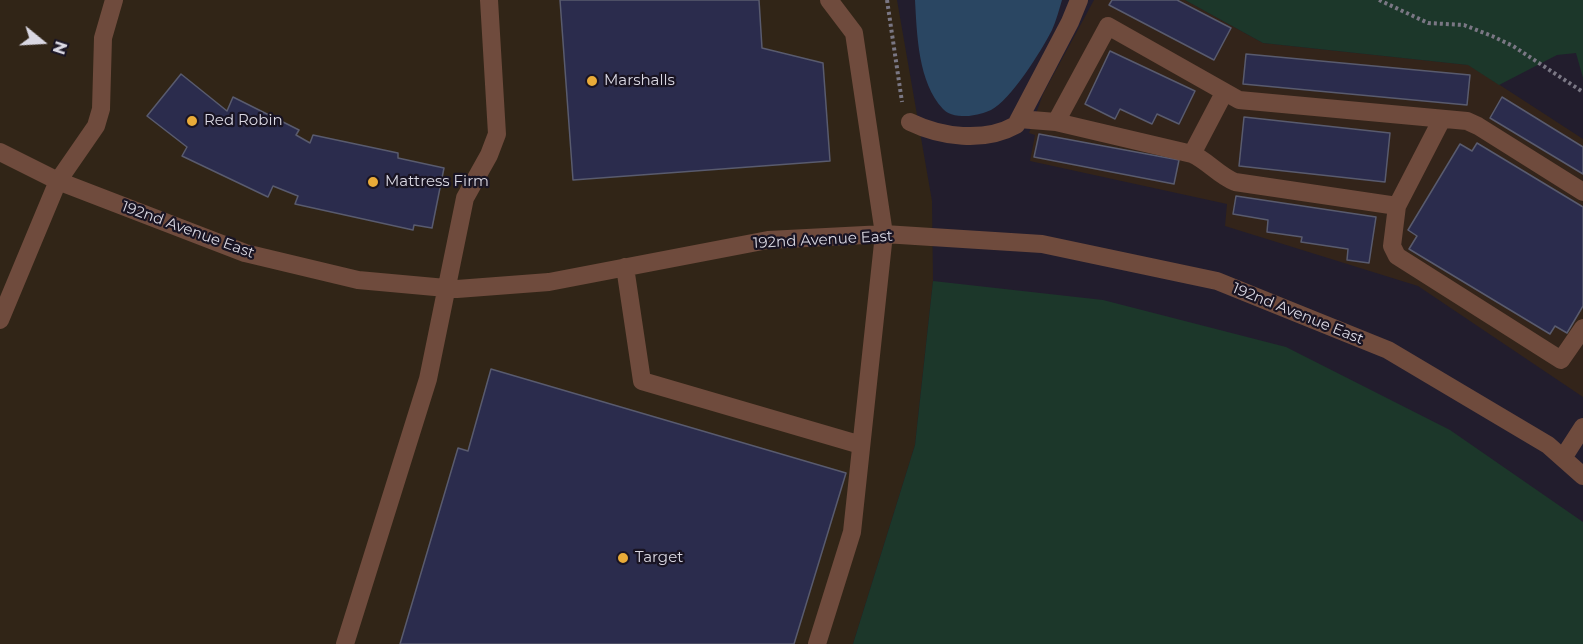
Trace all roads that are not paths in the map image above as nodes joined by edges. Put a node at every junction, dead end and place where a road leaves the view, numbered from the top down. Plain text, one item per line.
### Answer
1 (114, 0) edge
2 (489, 0) edge
3 (829, 0) edge
4 (1079, 0) edge
5 (1224, 93) junction
6 (1019, 119) junction
7 (1442, 119) junction
8 (910, 122) road end
9 (1056, 122) junction
10 (0, 152) edge
11 (1192, 154) junction
12 (58, 181) junction
13 (1583, 192) edge
14 (1396, 206) junction
15 (884, 234) junction
16 (625, 267) junction
17 (446, 288) junction
18 (4, 299) edge
19 (0, 320) edge
20 (1583, 328) edge
21 (1583, 427) edge
22 (861, 445) junction
23 (1563, 458) junction
24 (1583, 476) edge
25 (345, 644) edge
26 (817, 644) edge

1 - 12 street
2 - 17 street
3 - 15 street
4 - 6 street
5 - 7 street
5 - 9 street
5 - 11 street
6 - 8 street
6 - 9 street
7 - 13 street
7 - 14 street
9 - 11 street
10 - 12 street, 192nd Avenue East
11 - 14 street
12 - 17 street, 192nd Avenue East
12 - 18 street
14 - 20 street
15 - 16 street, 192nd Avenue East
15 - 22 street
15 - 23 street, 192nd Avenue East
16 - 17 street, 192nd Avenue East
16 - 22 street
17 - 25 street
18 - 19 street
21 - 23 street
22 - 26 street
23 - 24 street, 192nd Avenue East

